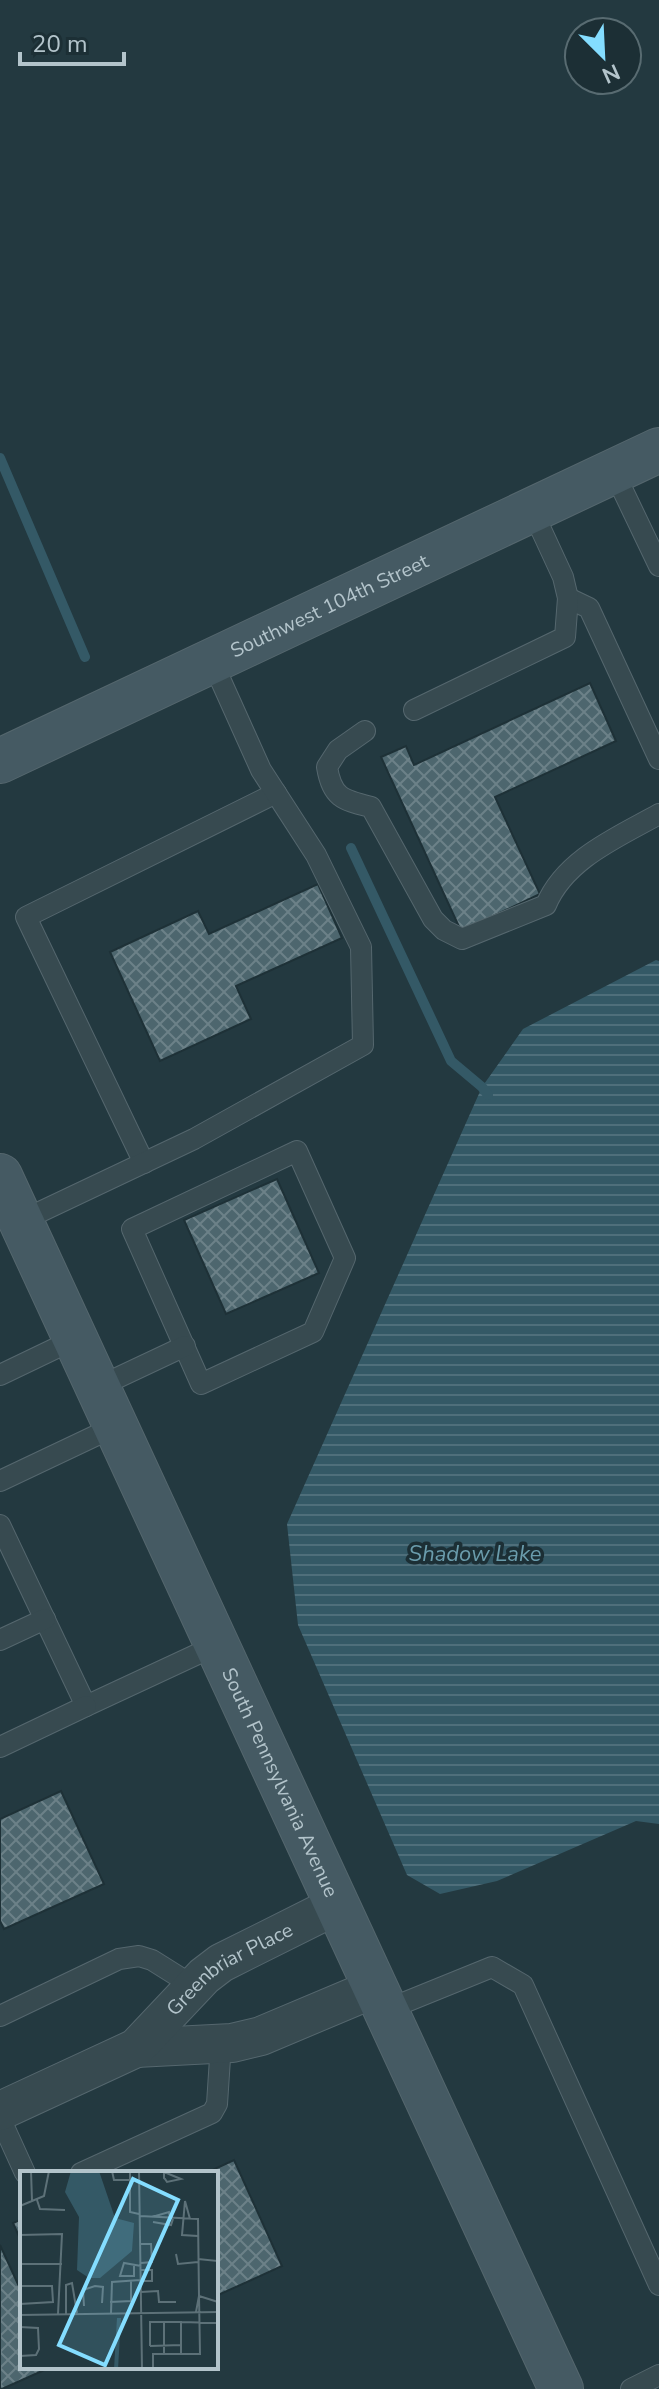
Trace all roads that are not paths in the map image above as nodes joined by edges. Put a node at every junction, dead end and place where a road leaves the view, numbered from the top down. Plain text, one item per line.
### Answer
1 (659, 450) edge
2 (614, 472) junction
3 (532, 510) junction
4 (659, 566) edge
5 (568, 598) junction
6 (212, 661) junction
7 (414, 710) dead end
8 (365, 731) dead end
9 (659, 759) edge
10 (0, 761) edge
11 (276, 793) junction
12 (659, 814) edge
13 (144, 1163) junction
14 (8, 1202) edge
15 (75, 1339) junction
16 (185, 1346) junction
17 (0, 1375) edge
18 (98, 1387) junction
19 (116, 1426) junction
20 (0, 1481) edge
21 (0, 1525) edge
22 (45, 1619) junction
23 (0, 1640) edge
24 (217, 1645) junction
25 (86, 1706) junction
26 (0, 1747) edge
27 (337, 1905) junction
28 (195, 1987) junction
29 (380, 1999) junction
30 (0, 2016) edge
31 (221, 2043) junction
32 (136, 2048) junction
33 (0, 2111) edge
34 (0, 2118) edge
35 (24, 2171) edge
36 (85, 2171) edge
37 (659, 2285) edge
38 (659, 2375) edge
39 (561, 2389) edge
40 (631, 2389) edge

1 - 2 main road, Southwest 104th Street
2 - 3 main road, Southwest 104th Street
2 - 4 lane
3 - 5 lane
3 - 6 main road, Southwest 104th Street
5 - 7 lane
5 - 9 lane
6 - 10 main road, Southwest 104th Street
6 - 11 lane
8 - 12 lane
11 - 13 lane
11 - 13 lane
13 - 14 lane
14 - 15 main road, South Pennsylvania Avenue
15 - 17 lane
15 - 18 main road, South Pennsylvania Avenue
16 - 16 lane
16 - 18 lane
18 - 19 main road, South Pennsylvania Avenue
19 - 20 lane
19 - 24 main road, South Pennsylvania Avenue
21 - 22 lane
22 - 23 lane
22 - 25 lane
24 - 25 lane
24 - 27 main road, South Pennsylvania Avenue
25 - 26 lane
27 - 28 street, Greenbriar Place
27 - 29 main road, South Pennsylvania Avenue
28 - 30 lane
28 - 32 street, Greenbriar Place
29 - 31 street, Greenbriar Place
29 - 37 lane
29 - 39 main road, South Pennsylvania Avenue
31 - 32 street, Greenbriar Place
31 - 36 lane
32 - 33 street, Greenbriar Place
34 - 35 lane
38 - 40 lane

